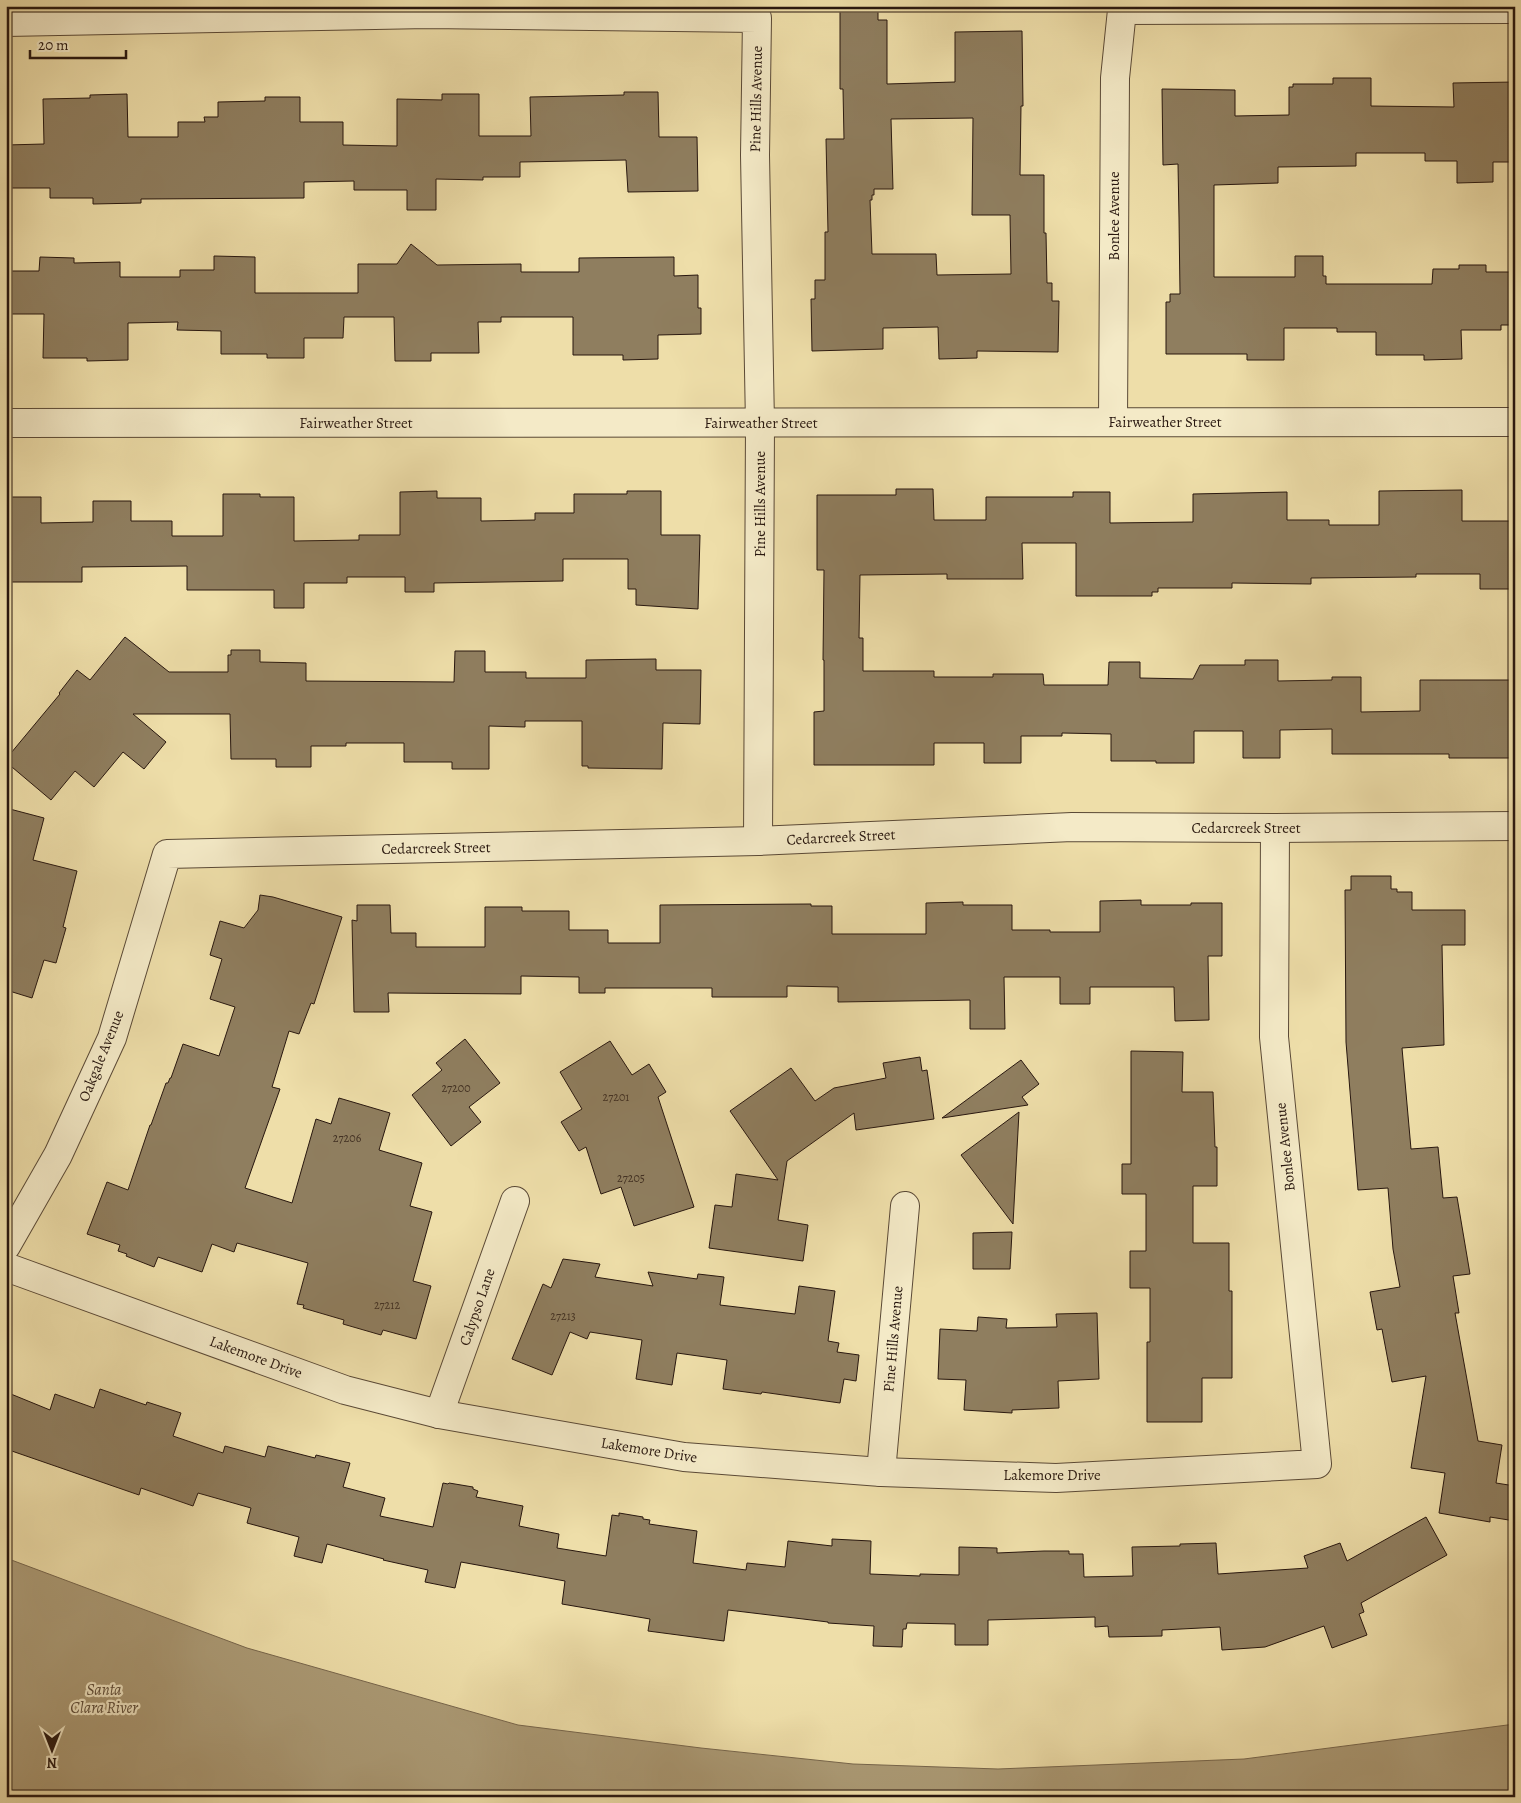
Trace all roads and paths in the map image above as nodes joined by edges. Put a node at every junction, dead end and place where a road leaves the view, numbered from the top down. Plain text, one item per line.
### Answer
1 (1515, 9) edge
2 (6, 22) edge
3 (1113, 422) junction
4 (1515, 422) edge
5 (6, 423) edge
6 (760, 424) junction
7 (1515, 826) edge
8 (1275, 828) junction
9 (758, 841) junction
10 (167, 854) joint
11 (515, 1200) dead end
12 (904, 1206) dead end
13 (6, 1246) edge
14 (6, 1267) edge
15 (440, 1414) junction
16 (1317, 1464) joint
17 (881, 1472) junction

1 - 3 street, Bonlee Avenue
2 - 6 street, Pine Hills Avenue
3 - 4 street, Fairweather Street
3 - 6 street, Fairweather Street
5 - 6 street, Fairweather Street
6 - 9 street, Pine Hills Avenue
7 - 8 street, Cedarcreek Street
8 - 9 street, Cedarcreek Street
8 - 16 street, Bonlee Avenue
9 - 10 street, Cedarcreek Street
10 - 13 street, Oakgale Avenue
11 - 15 street, Calypso Lane
12 - 17 street, Pine Hills Avenue
14 - 15 street, Lakemore Drive
15 - 17 street, Lakemore Drive
16 - 17 street, Lakemore Drive

